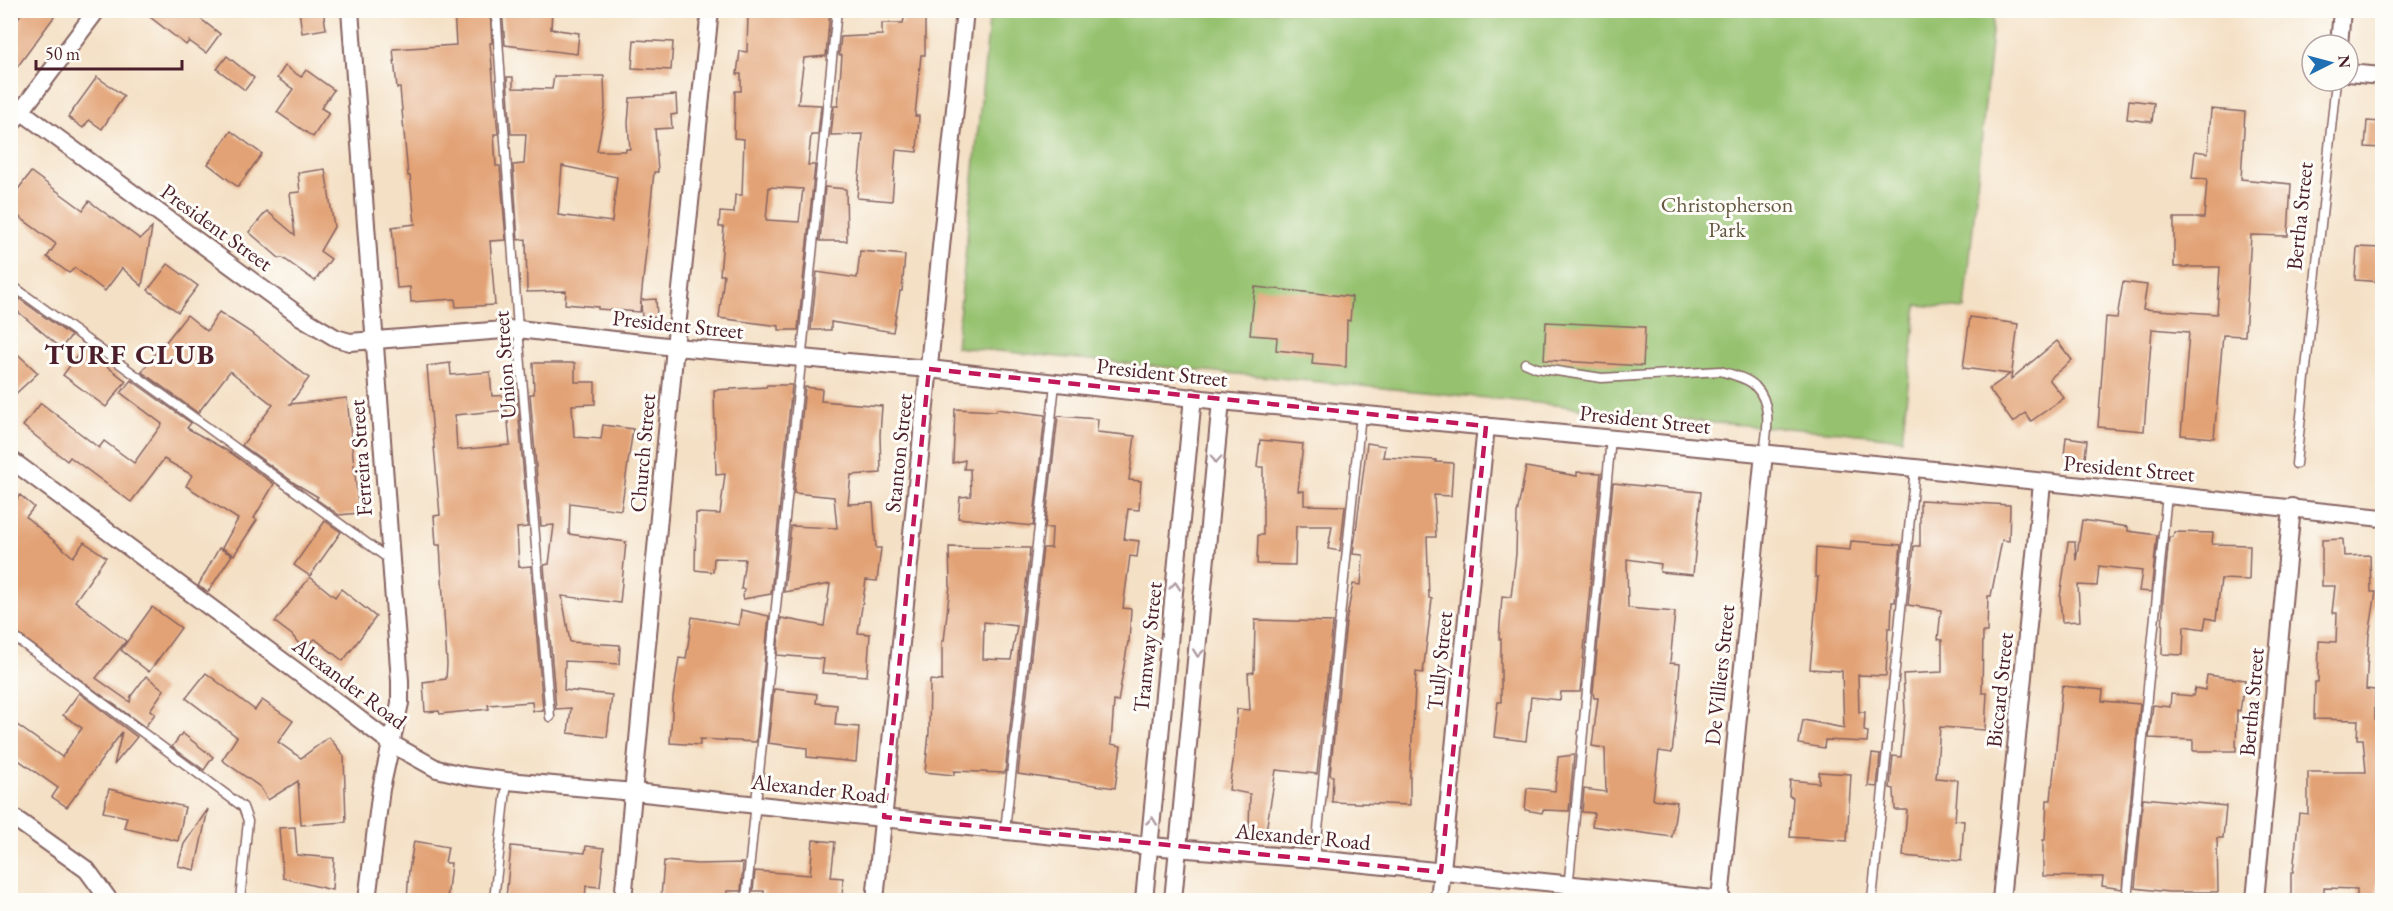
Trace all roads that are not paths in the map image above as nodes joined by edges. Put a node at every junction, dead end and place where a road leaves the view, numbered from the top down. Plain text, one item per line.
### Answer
1 (97, 10) edge
2 (350, 10) edge
3 (496, 10) edge
4 (710, 10) edge
5 (837, 10) edge
6 (965, 10) edge
7 (2342, 10) edge
8 (2340, 33) edge
9 (2360, 74) edge
10 (2382, 76) edge
11 (2335, 93) edge
12 (16, 107) edge
13 (10, 126) edge
14 (10, 284) edge
15 (518, 329) junction
16 (374, 340) junction
17 (675, 347) junction
18 (800, 358) junction
19 (1525, 363) dead end
20 (929, 369) junction
21 (1055, 384) junction
22 (1193, 397) junction
23 (1221, 401) junction
24 (1361, 414) junction
25 (1486, 426) junction
26 (1611, 438) junction
27 (1764, 453) junction
28 (10, 459) edge
29 (2296, 464) dead end
30 (1915, 468) junction
31 (2042, 483) junction
32 (2167, 494) junction
33 (2292, 507) junction
34 (2382, 518) edge
35 (391, 560) junction
36 (1172, 619) junction
37 (1201, 622) junction
38 (10, 634) edge
39 (550, 717) dead end
40 (392, 744) junction
41 (507, 781) junction
42 (634, 792) junction
43 (756, 804) junction
44 (10, 815) edge
45 (884, 817) junction
46 (1005, 830) junction
47 (1150, 846) junction
48 (1178, 848) junction
49 (1315, 859) junction
50 (1442, 872) junction
51 (2382, 889) edge
52 (1568, 893) edge
53 (110, 900) edge
54 (240, 900) edge
55 (367, 900) edge
56 (494, 900) edge
57 (623, 900) edge
58 (746, 900) edge
59 (875, 900) edge
60 (1144, 900) edge
61 (1173, 900) edge
62 (1439, 900) edge
63 (1721, 900) edge
64 (1872, 900) edge
65 (2001, 900) edge
66 (2127, 900) edge
67 (2255, 900) edge
68 (2381, 900) edge

1 - 12 street
2 - 16 street, Ferreira Street
3 - 15 lane, Union Street
4 - 17 street, Church Street
5 - 18 lane
6 - 20 street, Stanton Street
7 - 8 street
9 - 10 street
11 - 29 lane, Bertha Street
12 - 13 street
12 - 16 street, President Street
14 - 35 lane
15 - 16 street, President Street
15 - 17 street, President Street
15 - 39 lane, Union Street
16 - 35 street, Ferreira Street
17 - 18 street, President Street
17 - 42 street, Church Street
18 - 20 street, President Street
18 - 43 lane
19 - 27 lane
20 - 21 street, President Street
20 - 45 street, Stanton Street
21 - 22 street, President Street
21 - 46 lane
22 - 23 street, President Street
36 -> 22 street, Tramway Street
23 - 24 street, President Street
23 -> 37 street
24 - 25 street, President Street
24 - 49 lane
25 - 26 street, President Street
25 - 50 street, Tully Street
26 - 27 street, President Street
26 - 52 lane
27 - 30 street, President Street
27 - 63 street, De Villiers Street
28 - 40 street, Alexander Road
30 - 31 street, President Street
30 - 64 lane
31 - 32 street, President Street
31 - 65 street, Biccard Street
32 - 33 street, President Street
32 - 66 lane
33 - 34 street, President Street
33 - 67 street, Bertha Street
35 - 40 street, Ferreira Street
36 - 37 street
47 -> 36 street, Tramway Street
37 -> 48 street
38 - 54 lane
40 - 41 street, Alexander Road
40 - 55 street, Ferreira Street
41 - 42 street, Alexander Road
41 - 56 lane
42 - 43 street, Alexander Road
42 - 57 street, Church Street
43 - 45 street, Alexander Road
43 - 58 lane
44 - 53 street
45 - 46 street, Alexander Road
45 - 59 street, Stanton Street
46 - 47 street, Alexander Road
47 - 48 street, Alexander Road
47 - 60 street, Tramway Street
48 - 49 street, Alexander Road
48 - 61 street
49 - 50 street, Alexander Road
50 - 52 street, Alexander Road
50 - 62 street, Tully Street
51 - 68 lane
52 - 63 street, Alexander Road

